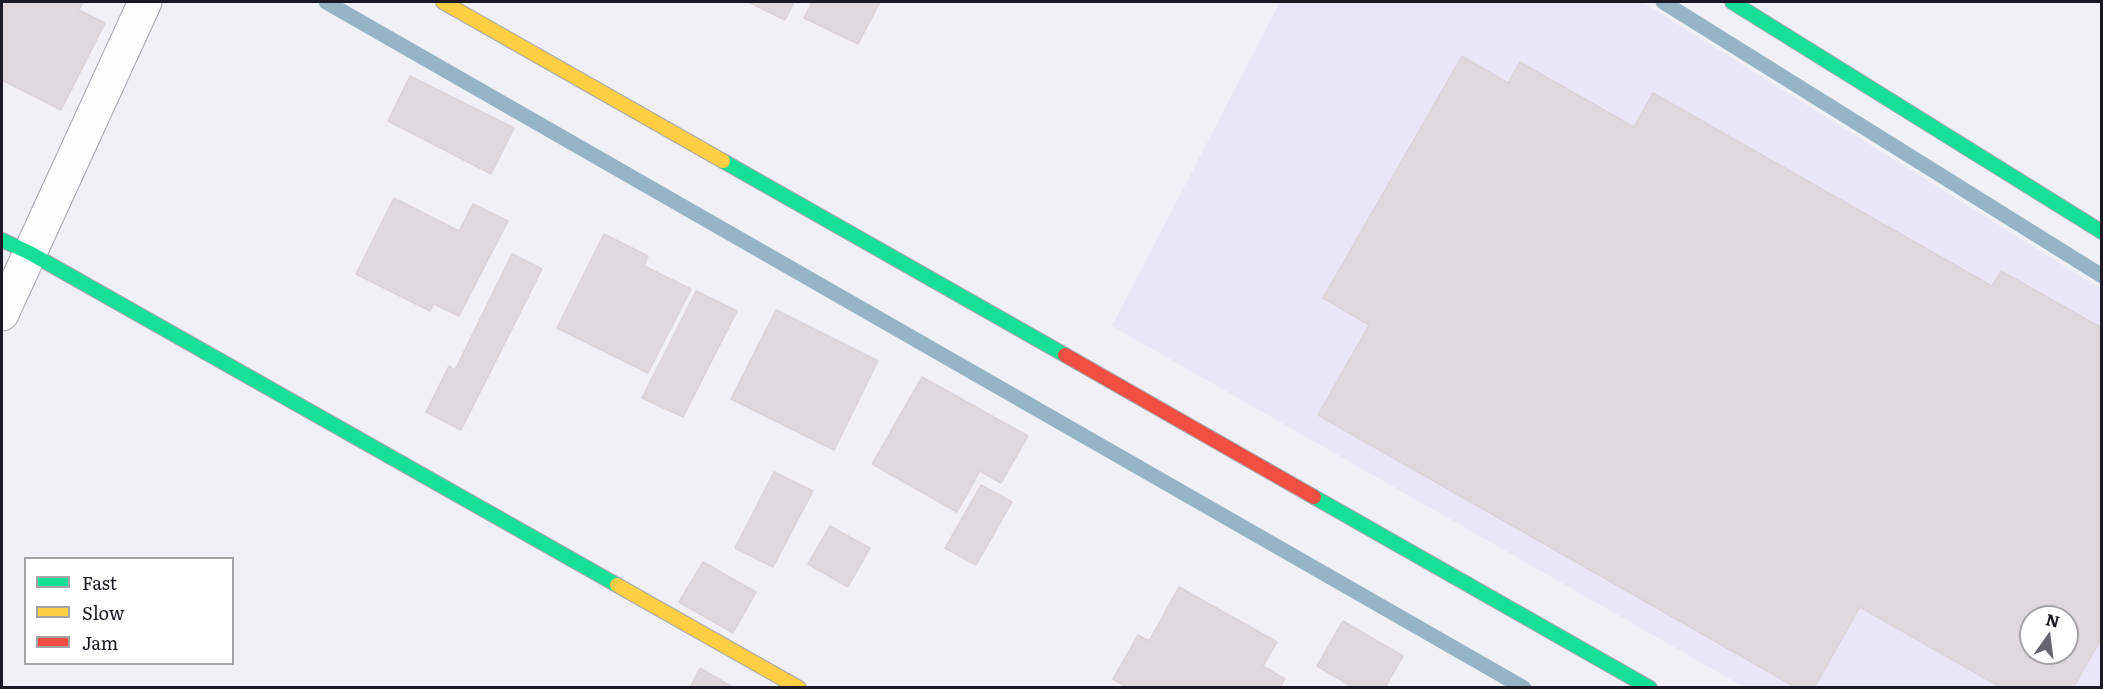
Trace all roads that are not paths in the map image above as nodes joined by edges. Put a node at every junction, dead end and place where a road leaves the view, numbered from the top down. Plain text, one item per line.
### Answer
1 (145, 2) edge
2 (443, 2) edge
3 (1732, 2) edge
4 (2102, 232) edge
5 (16, 247) edge
6 (2, 314) edge
7 (799, 687) edge
8 (1650, 687) edge

1 - 5 street
2 - 8 street
3 - 4 street
5 - 6 street
5 - 7 street

